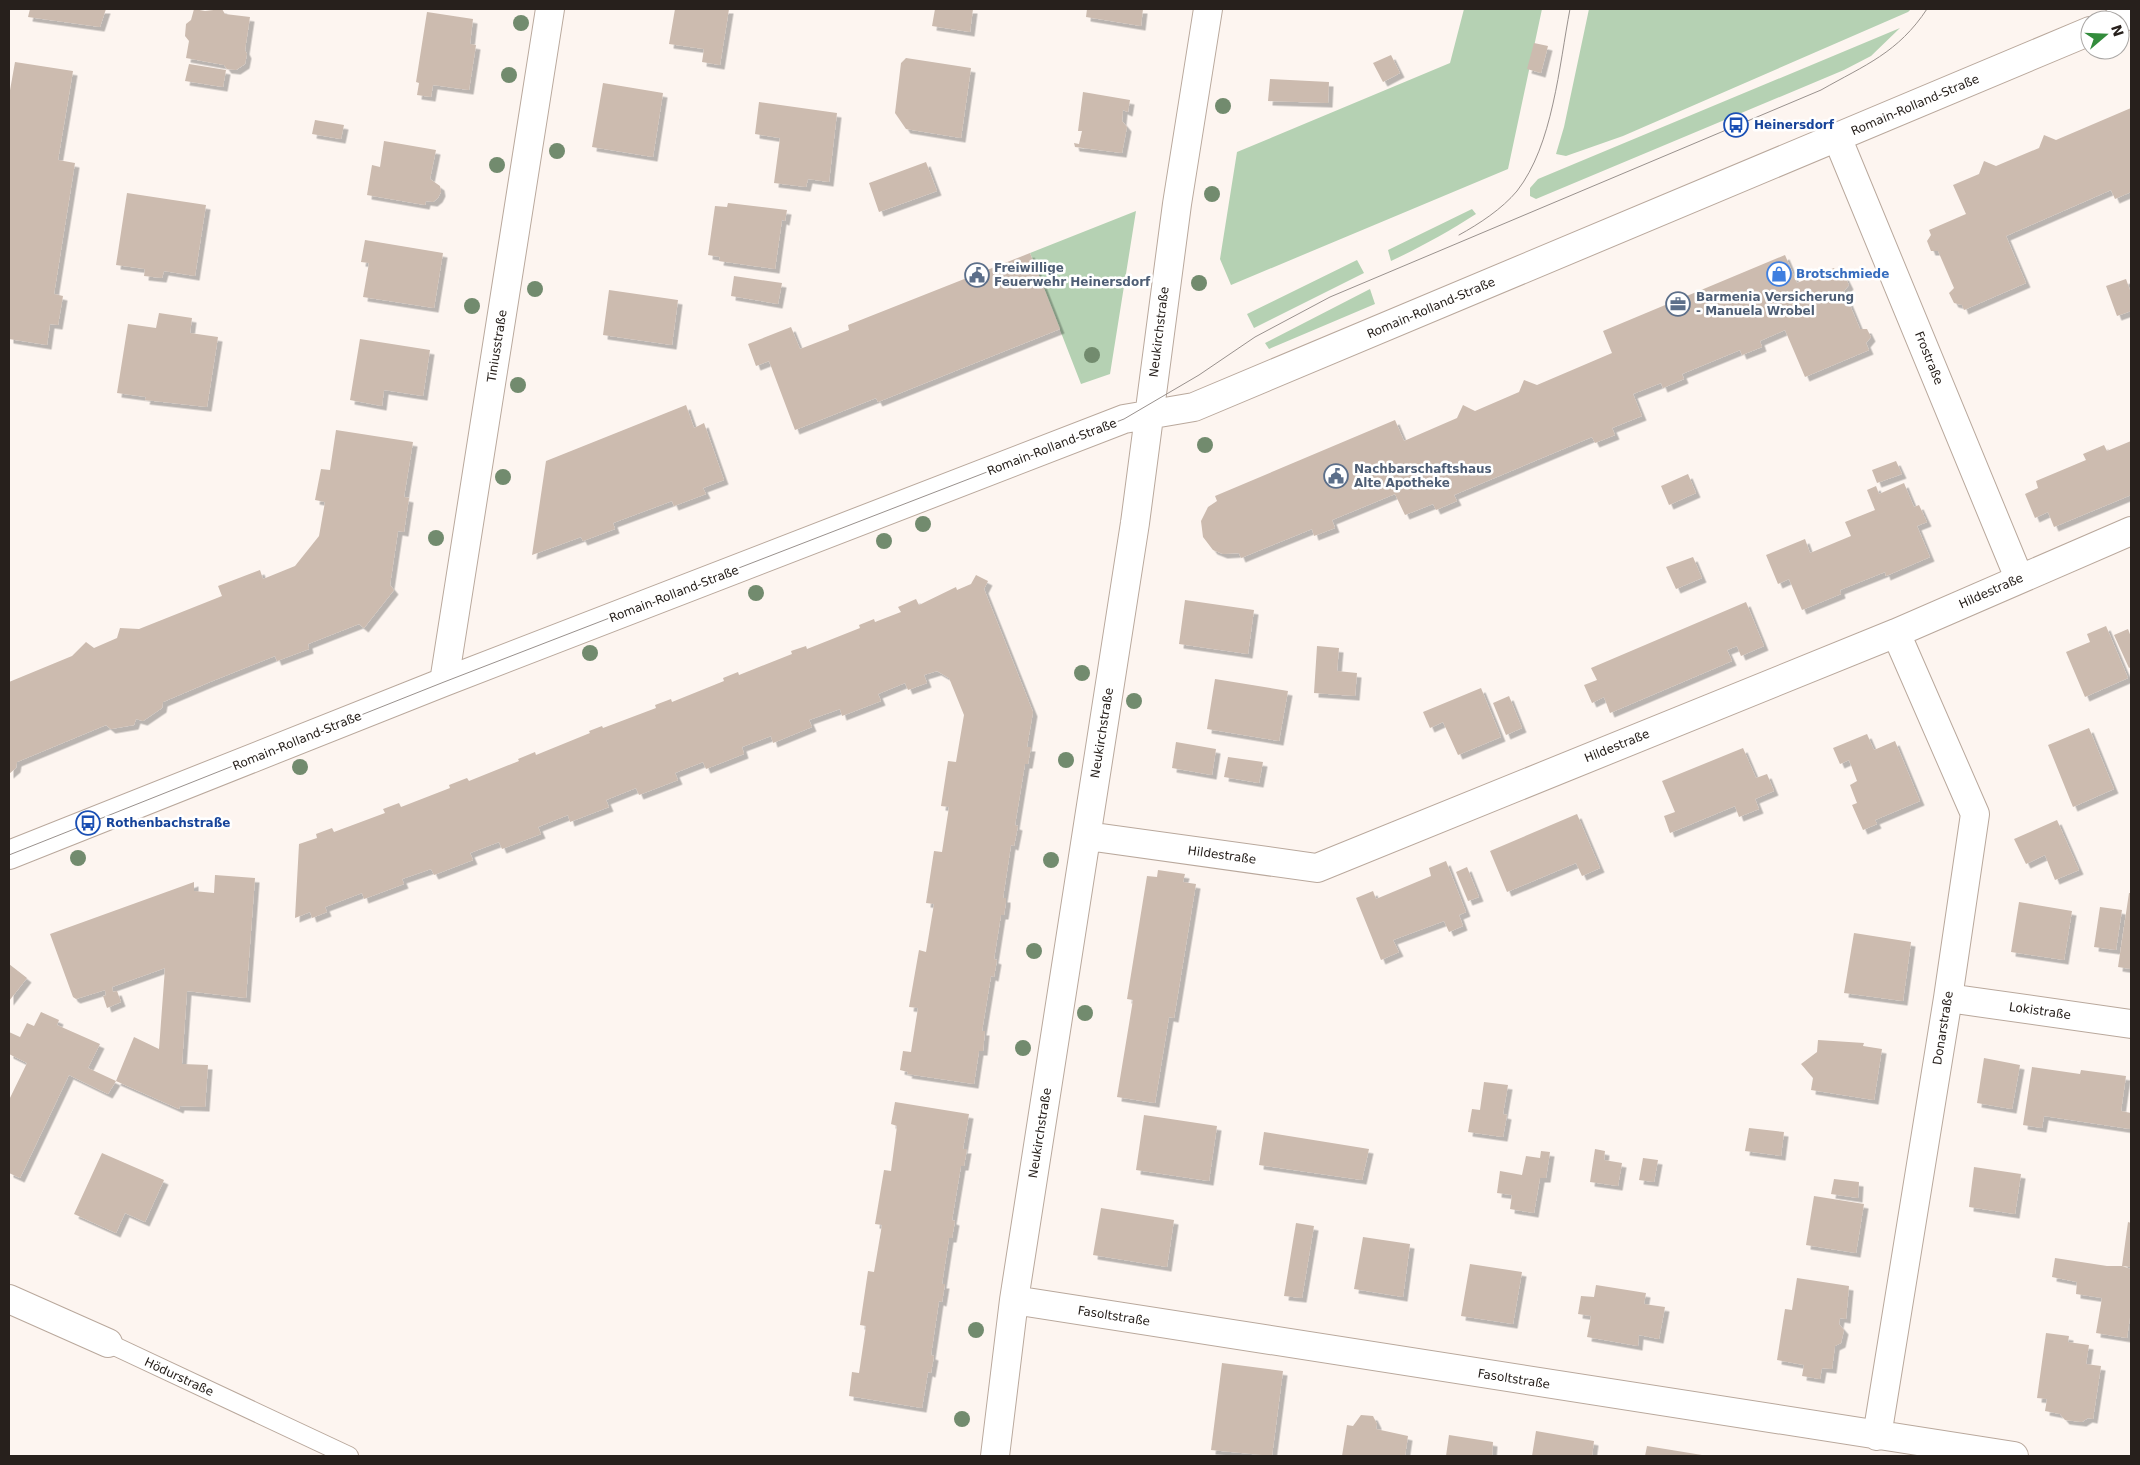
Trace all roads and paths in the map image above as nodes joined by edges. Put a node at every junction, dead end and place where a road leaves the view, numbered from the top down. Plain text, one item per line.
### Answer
1 (550, 9) edge
2 (1208, 9) edge
3 (2080, 35) edge
4 (1838, 137) junction
5 (1150, 414) junction
6 (2131, 531) edge
7 (2019, 578) junction
8 (1896, 633) junction
9 (444, 682) junction
10 (1087, 836) junction
11 (9, 855) edge
12 (1948, 998) junction
13 (2131, 1024) edge
14 (9, 1300) edge
15 (1014, 1300) junction
16 (108, 1343) joint
17 (1877, 1436) junction
18 (1951, 1451) edge
19 (349, 1456) edge
20 (996, 1456) edge
21 (2014, 1456) edge

1 - 9 street, Tiniusstraße
2 - 5 street, Neukirchstraße
3 - 4 street, Romain-Rolland-Straße
4 - 5 street, Romain-Rolland-Straße
4 - 7 street, Frostraße
5 - 9 street, Romain-Rolland-Straße
5 - 10 street, Neukirchstraße
6 - 7 street, Hildestraße
7 - 8 street, Hildestraße
8 - 10 street, Hildestraße
8 - 12 street, Donarstraße
9 - 11 street, Romain-Rolland-Straße
10 - 15 street, Neukirchstraße
12 - 13 street, Lokistraße
12 - 17 street, Donarstraße
14 - 16 street, Hödurstraße
15 - 17 street, Fasoltstraße
15 - 20 street, Neukirchstraße
16 - 19 lane, Hödurstraße
17 - 18 street, Fasoltstraße
18 - 21 street, Fasoltstraße

